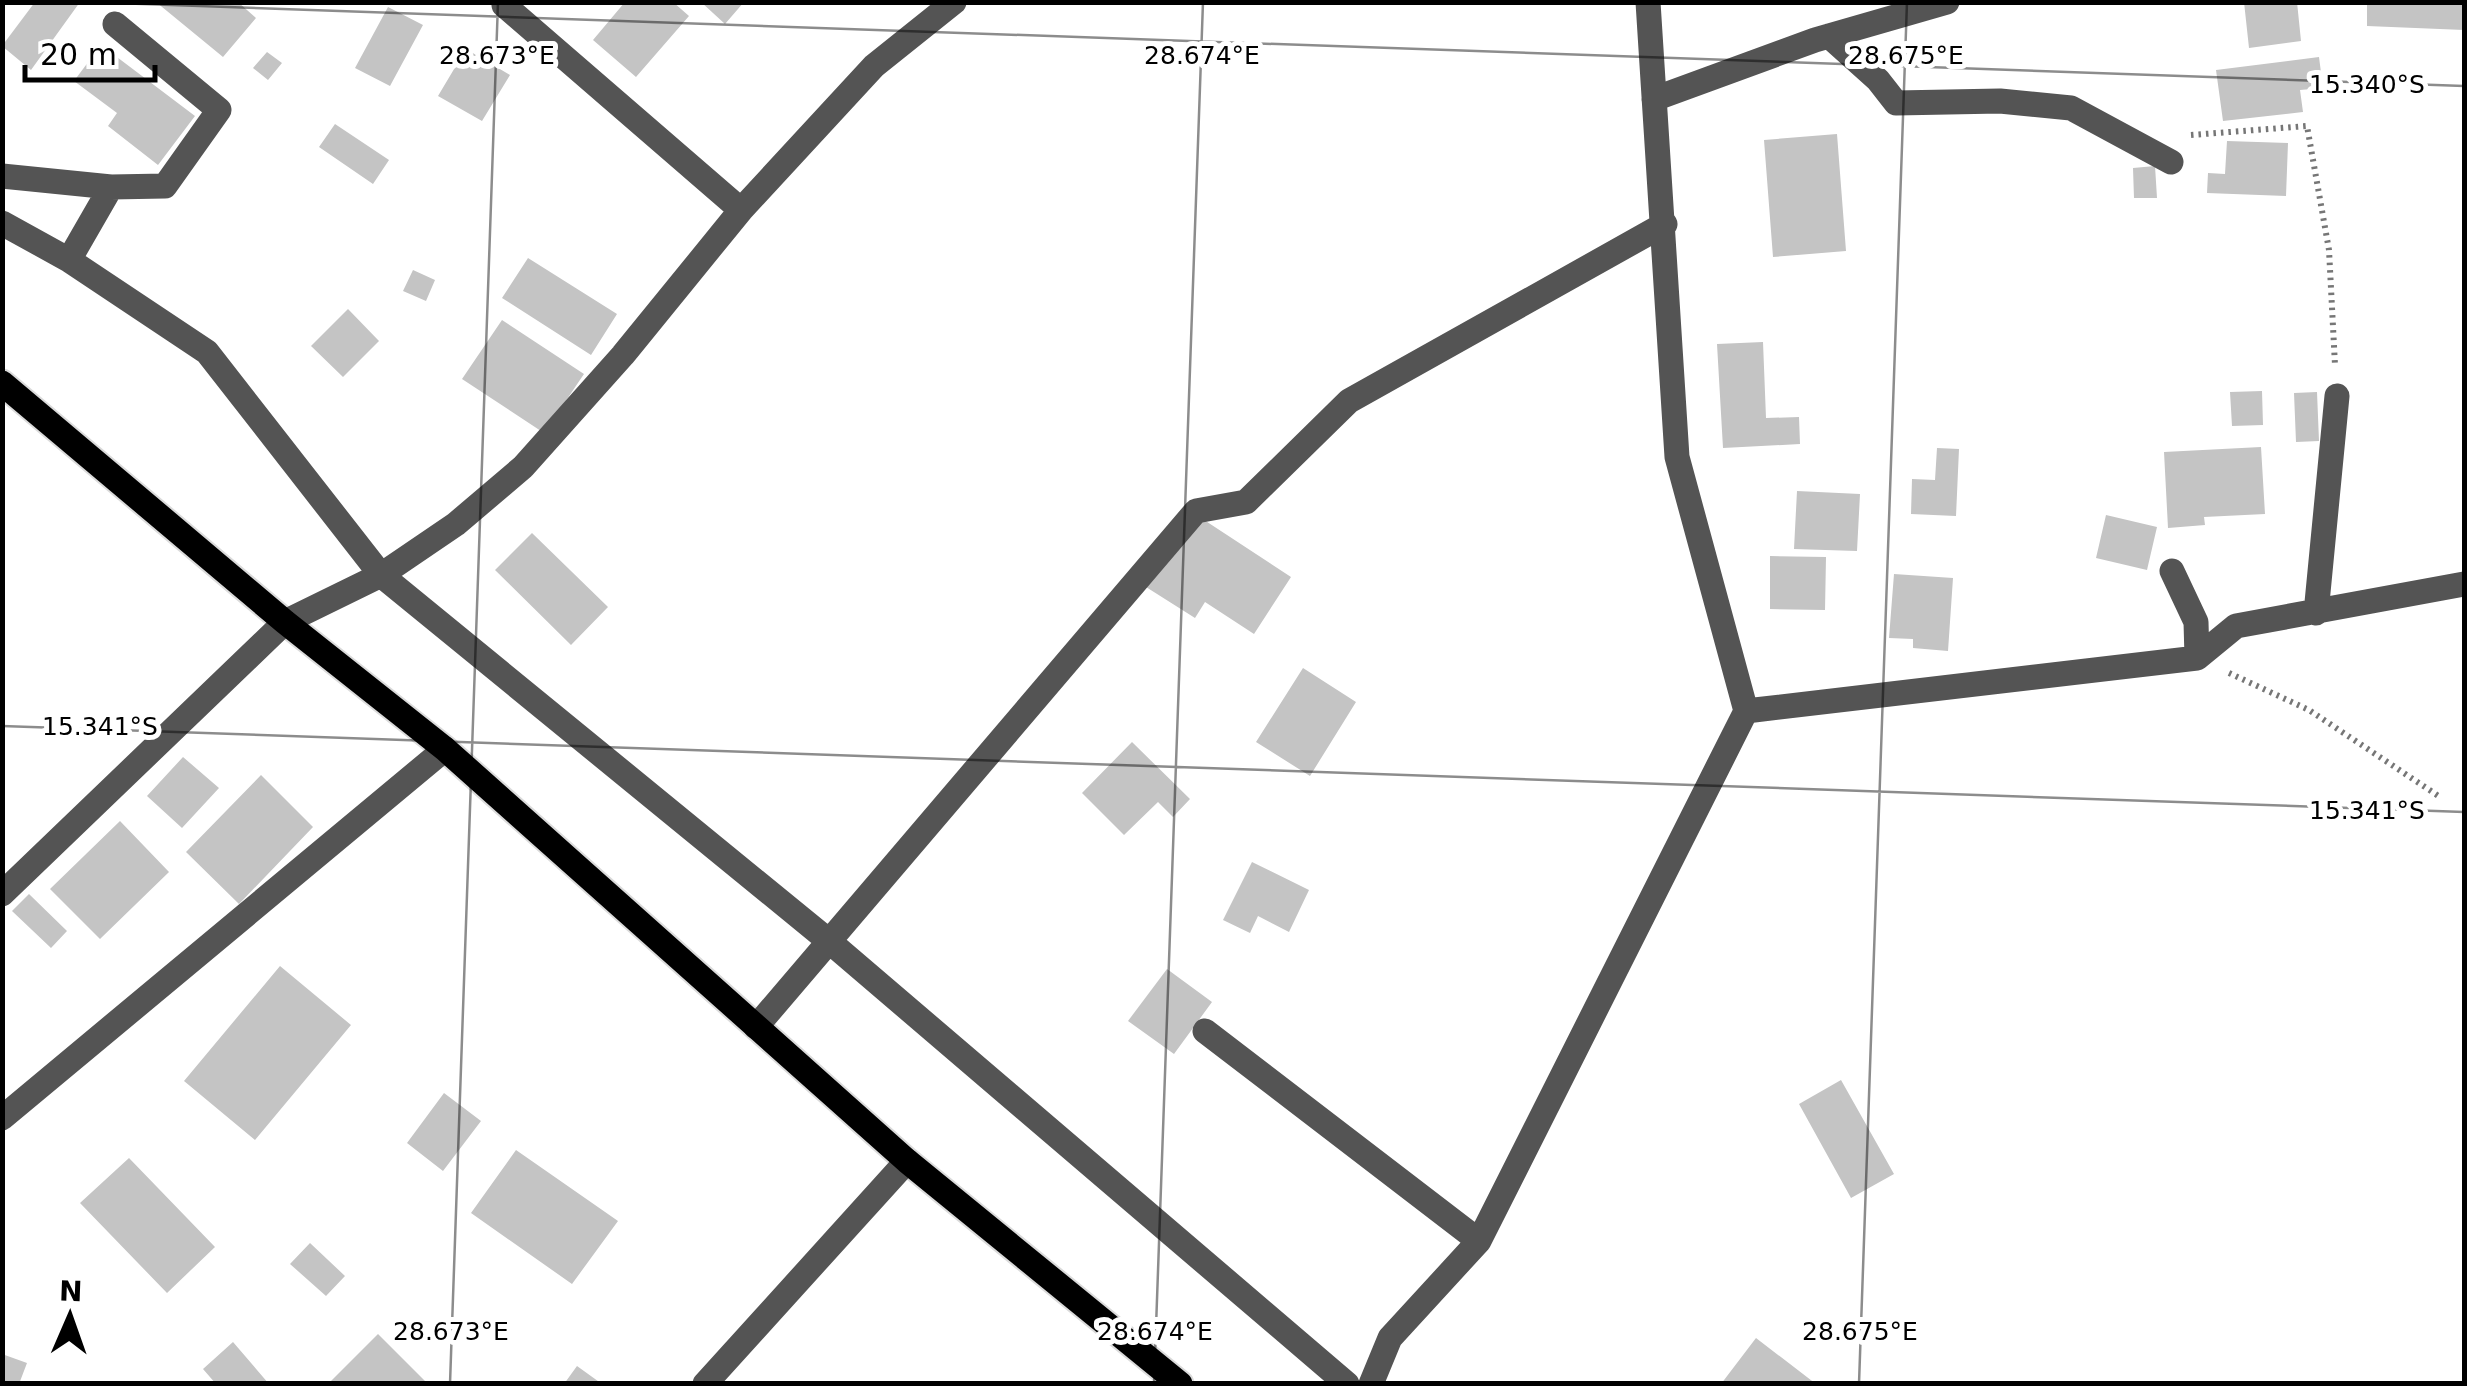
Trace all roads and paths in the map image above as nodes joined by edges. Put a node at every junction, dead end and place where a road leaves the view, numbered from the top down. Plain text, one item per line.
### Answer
1 (954, 2) edge
2 (1648, 2) edge
3 (1947, 2) edge
4 (504, 6) dead end
5 (115, 24) dead end
6 (1829, 36) junction
7 (1654, 99) junction
8 (2171, 162) joint
9 (2, 176) edge
10 (111, 187) junction
11 (741, 210) junction
12 (2, 223) edge
13 (1665, 224) junction
14 (69, 260) junction
15 (2, 383) edge
16 (2338, 396) joint
17 (2172, 570) dead end
18 (382, 575) junction
19 (2464, 584) edge
20 (2316, 613) junction
21 (285, 622) junction
22 (2196, 658) junction
23 (1746, 711) junction
24 (445, 749) junction
25 (2440, 797) dead end
26 (2, 894) edge
27 (830, 942) junction
28 (756, 1026) junction
29 (1206, 1031) dead end
30 (2, 1118) edge
31 (907, 1161) junction
32 (1479, 1241) junction
33 (705, 1384) edge
34 (1180, 1384) edge
35 (1347, 1384) edge
36 (1372, 1384) edge

1 - 11 street
2 - 7 street
3 - 6 street
4 - 11 street
5 - 10 street
6 - 7 street
6 - 8 street
7 - 13 street
8 - 16 path
9 - 10 street
10 - 14 street
11 - 18 street
12 - 14 street
13 - 23 street
13 - 27 street
14 - 18 street
15 - 21 main road
16 - 20 street
17 - 22 street
18 - 21 street
18 - 27 street
19 - 20 street
20 - 22 street
21 - 24 main road
21 - 26 street
22 - 23 street
22 - 25 path
23 - 32 street
24 - 28 main road
24 - 30 street
27 - 28 street
27 - 35 street
28 - 31 main road
29 - 32 street
31 - 33 street
31 - 34 main road
32 - 36 street

